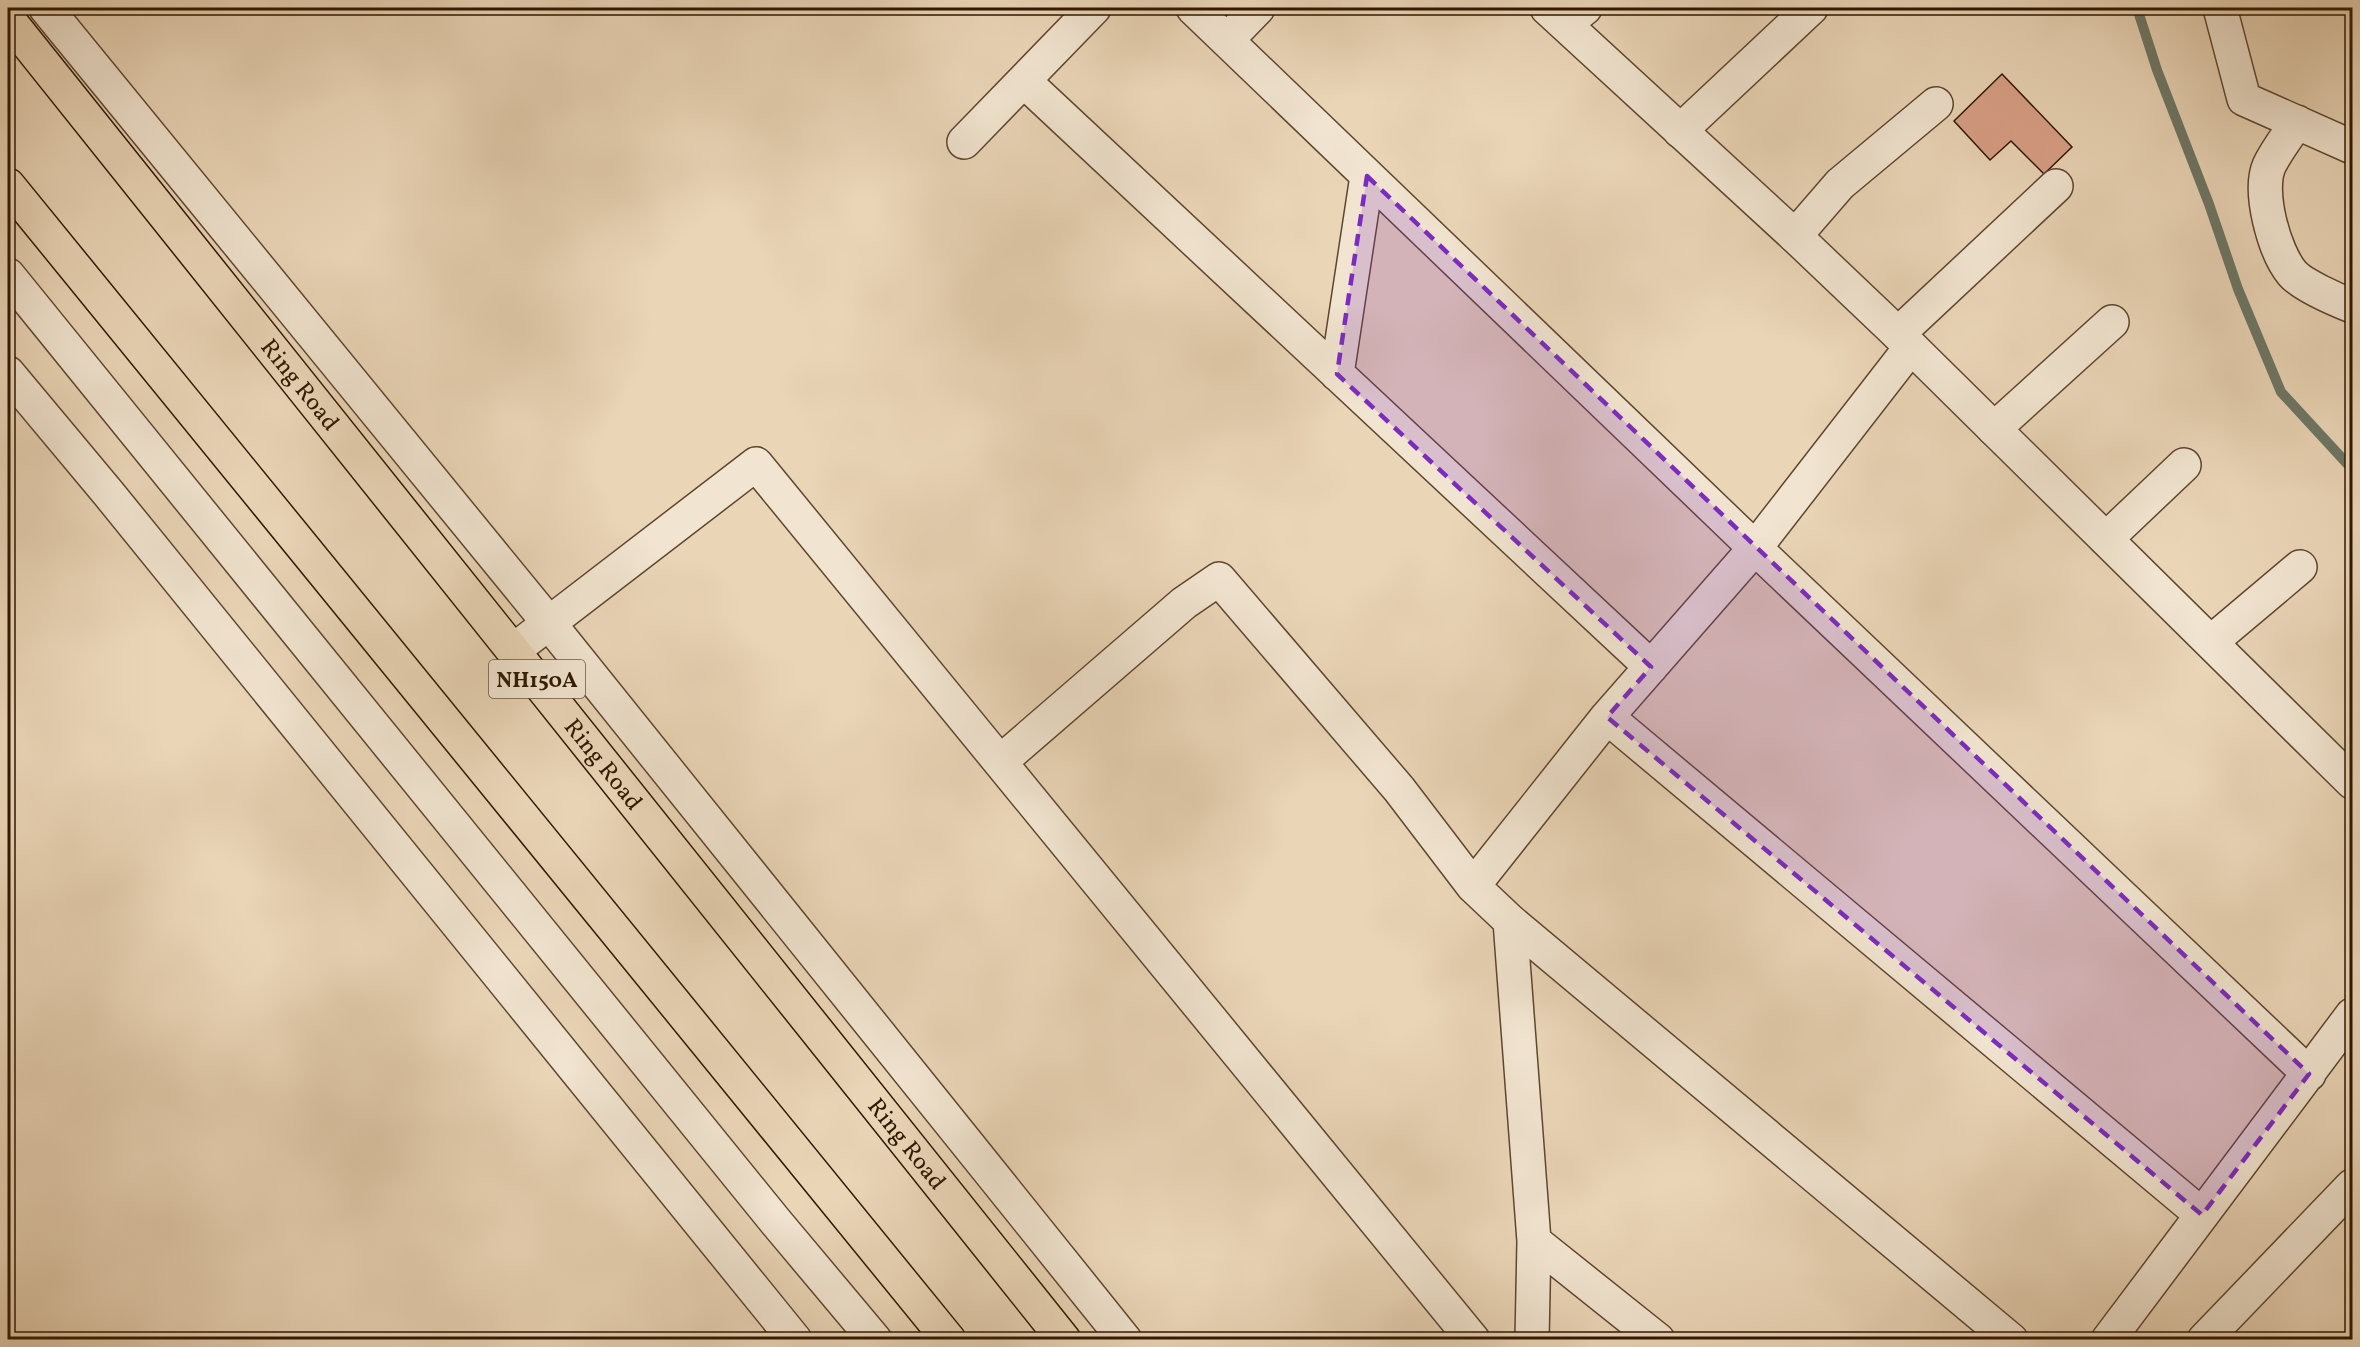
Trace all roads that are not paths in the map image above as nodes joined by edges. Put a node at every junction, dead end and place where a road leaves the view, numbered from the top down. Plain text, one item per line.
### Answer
1 (46, 8) edge
2 (1094, 8) edge
3 (1193, 8) edge
4 (1258, 8) edge
5 (1811, 8) edge
6 (2220, 8) edge
7 (1565, 13) edge
8 (8, 19) edge
9 (1227, 40) junction
10 (1024, 81) junction
11 (1936, 104) dead end
12 (2297, 122) junction
13 (1680, 131) junction
14 (964, 142) dead end
15 (2352, 147) edge
16 (1367, 176) junction
17 (8, 185) edge
18 (2056, 186) dead end
19 (1795, 236) junction
20 (8, 275) edge
21 (2352, 306) edge
22 (2112, 322) dead end
23 (1904, 341) junction
24 (8, 373) edge
25 (1337, 374) junction
26 (1994, 429) junction
27 (2184, 465) dead end
28 (2106, 539) junction
29 (1755, 548) junction
30 (2300, 567) dead end
31 (548, 622) junction
32 (2211, 642) junction
33 (514, 650) junction
34 (1651, 667) junction
35 (1607, 717) junction
36 (1000, 762) junction
37 (2352, 782) edge
38 (1473, 886) junction
39 (1510, 921) junction
40 (2352, 1016) edge
41 (2309, 1074) junction
42 (2352, 1186) edge
43 (2202, 1215) junction
44 (1534, 1241) junction
45 (795, 1340) edge
46 (875, 1340) edge
47 (949, 1340) edge
48 (1064, 1340) edge
49 (1125, 1340) edge
50 (1473, 1340) edge
51 (1532, 1340) edge
52 (1658, 1340) edge
53 (2011, 1340) edge
54 (2108, 1340) edge
55 (2204, 1340) edge

1 - 31 street
2 - 10 street
3 - 9 street
4 - 9 street
5 - 13 street
6 - 12 street
7 - 13 street
8 - 33 highway, Ring Road / NH150A
9 - 16 street
10 - 14 street
10 - 25 street
11 - 19 street
12 - 15 street
12 - 21 street
13 - 19 street
16 - 25 street
16 - 29 street
17 - 47 highway
18 - 23 street
19 - 23 street
20 - 46 street
22 - 26 street
23 - 26 street
23 - 29 street
24 - 45 street
25 - 34 street
26 - 28 street
27 - 28 street
28 - 32 street
29 - 34 street
29 - 41 street
30 - 32 street
31 - 33 street
31 - 36 street
31 - 49 street
32 - 37 street
33 - 48 highway, Ring Road / NH150A
34 - 35 street
35 - 38 street
35 - 43 street
36 - 38 street
36 - 50 street
38 - 39 street
39 - 44 street
39 - 53 street
40 - 41 street
41 - 43 street
42 - 55 street
43 - 54 street
44 - 51 street
44 - 52 street

